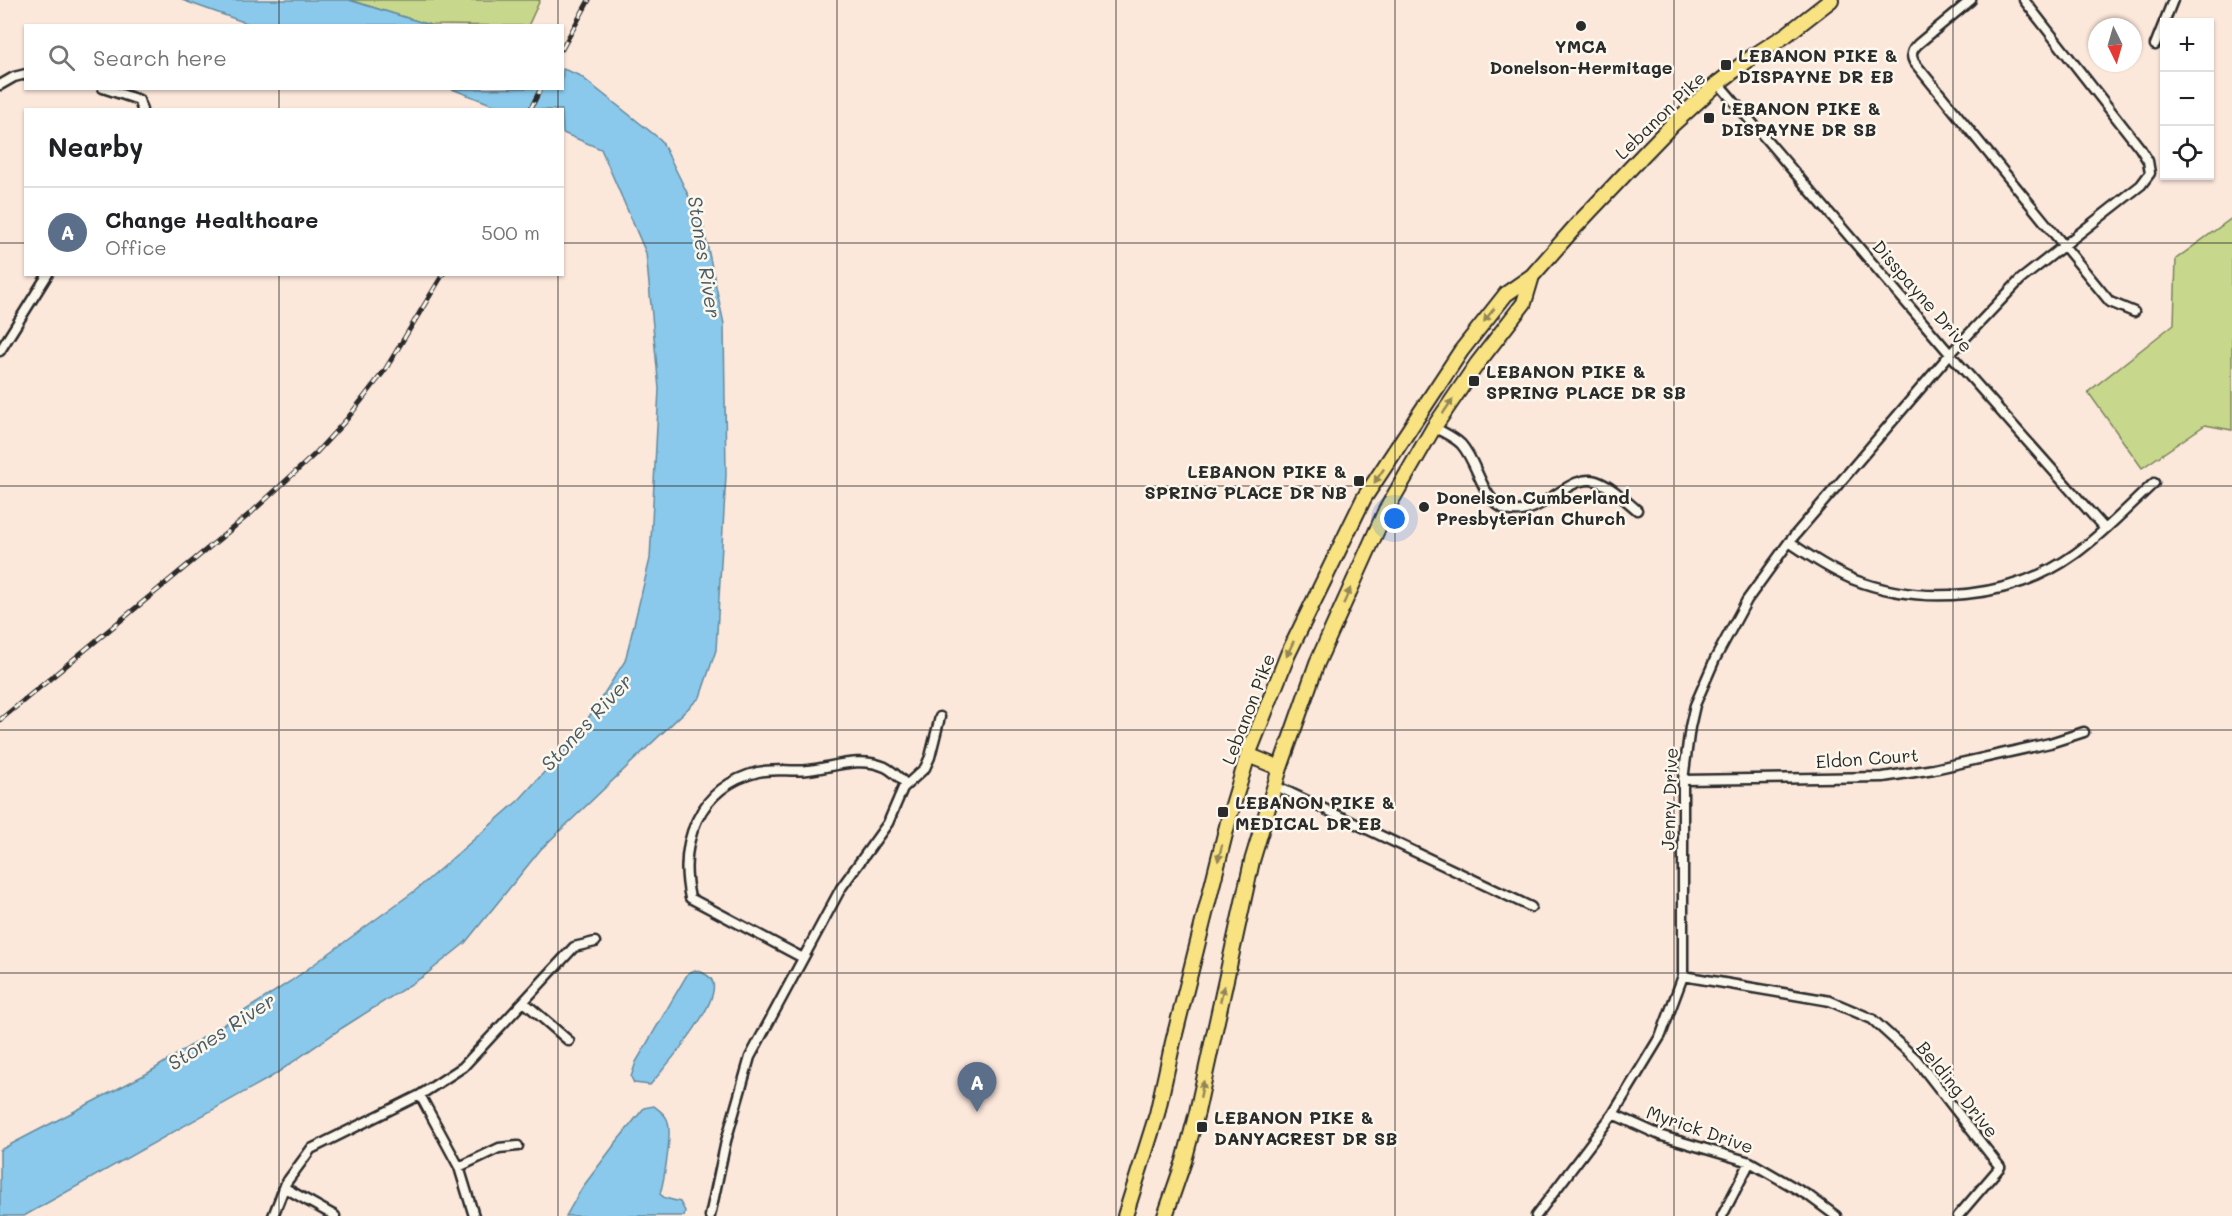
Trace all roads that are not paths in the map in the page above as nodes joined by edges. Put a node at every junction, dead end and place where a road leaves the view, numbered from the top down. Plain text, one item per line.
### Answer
1 (1831, 0) edge
2 (1971, 0) edge
3 (2024, 0) edge
4 (2173, 0) edge
5 (2155, 45) dead end
6 (24, 74) edge
7 (1718, 83) junction
8 (0, 85) edge
9 (109, 90) edge
10 (141, 108) edge
11 (2064, 245) junction
12 (47, 276) edge
13 (1532, 276) junction
14 (2134, 312) dead end
15 (0, 351) edge
16 (1950, 354) junction
17 (1434, 427) junction
18 (2154, 483) dead end
19 (1637, 510) dead end
20 (2105, 529) junction
21 (1347, 532) junction
22 (1789, 542) junction
23 (1370, 544) junction
24 (940, 717) dead end
25 (2084, 732) dead end
26 (1248, 754) junction
27 (1280, 768) junction
28 (1683, 780) junction
29 (906, 784) junction
30 (1274, 785) junction
31 (1531, 907) dead end
32 (595, 942) dead end
33 (803, 958) junction
34 (1683, 976) junction
35 (524, 1002) junction
36 (569, 1041) dead end
37 (420, 1095) junction
38 (1613, 1114) junction
39 (518, 1146) dead end
40 (1750, 1162) junction
41 (459, 1167) junction
42 (285, 1188) junction
43 (273, 1216) edge
44 (335, 1216) edge
45 (474, 1216) edge
46 (710, 1216) edge
47 (1125, 1216) edge
48 (1165, 1216) edge
49 (1536, 1216) edge
50 (1722, 1216) edge
51 (1836, 1216) edge
52 (1958, 1216) edge

1 - 7 main road, Lebanon Pike
2 - 11 street
3 - 11 street, Jenry Drive
4 - 5 street
6 - 8 street
7 - 13 main road, Lebanon Pike
7 - 16 street, Disspayne Drive
9 - 10 street
11 - 14 street
11 - 16 street, Jenry Drive
12 - 15 street
17 -> 13 main road, Lebanon Pike
13 -> 21 main road, Lebanon Pike
16 - 20 street, Disspayne Drive
16 - 22 street, Jenry Drive
17 - 19 street
17 - 23 main road, Lebanon Pike
18 - 20 street
20 - 22 street
21 - 23 main road
21 -> 26 main road, Lebanon Pike
22 - 28 street, Jenry Drive
27 -> 23 main road, Lebanon Pike
24 - 29 street
25 - 28 street, Eldon Court
26 - 27 main road
26 -> 47 main road, Lebanon Pike
27 - 30 main road, Lebanon Pike
28 - 34 street, Jenry Drive
29 - 33 street
29 - 33 street
30 - 31 street
48 -> 30 main road, Lebanon Pike
32 - 35 street
33 - 46 street
34 - 38 street, Jenry Drive
34 - 52 street, Belding Drive
35 - 36 street
35 - 37 street
37 - 41 street
37 - 42 street
38 - 40 street, Myrick Drive
38 - 49 street, Jenry Drive
39 - 41 street
40 - 50 street
40 - 51 street, Myrick Drive
41 - 45 street
42 - 43 street
42 - 44 street

